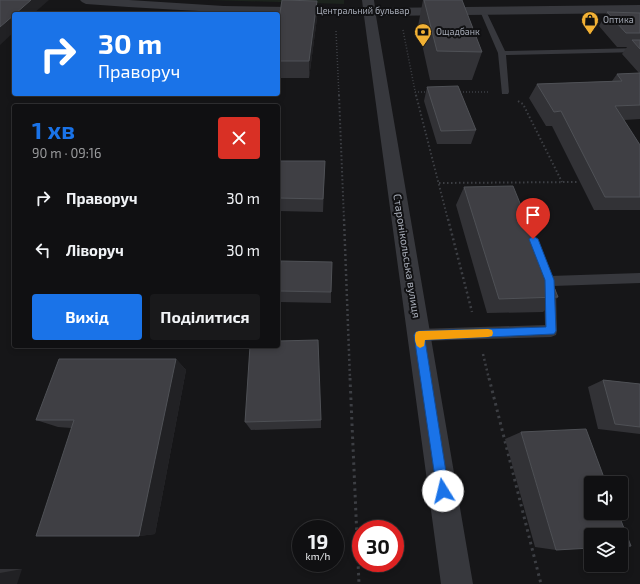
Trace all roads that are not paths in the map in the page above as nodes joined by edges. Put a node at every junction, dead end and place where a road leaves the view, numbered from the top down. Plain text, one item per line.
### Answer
1 (86, 0) edge
2 (369, 6) edge
3 (640, 9) edge
4 (483, 11) junction
5 (640, 50) edge
6 (502, 53) junction
7 (505, 92) road end
8 (544, 267) edge
9 (640, 278) edge
10 (550, 280) junction
11 (419, 335) junction
12 (457, 584) edge

1 - 2 street, Центральний бульвар
2 - 4 street, Центральний бульвар
2 - 11 street, Старонікольська вулиця
3 - 4 street, Центральний бульвар
4 - 6 lane
5 - 6 lane
6 - 7 lane
8 - 10 lane
9 - 10 lane
10 - 11 lane
11 - 12 street, Старонікольська вулиця

